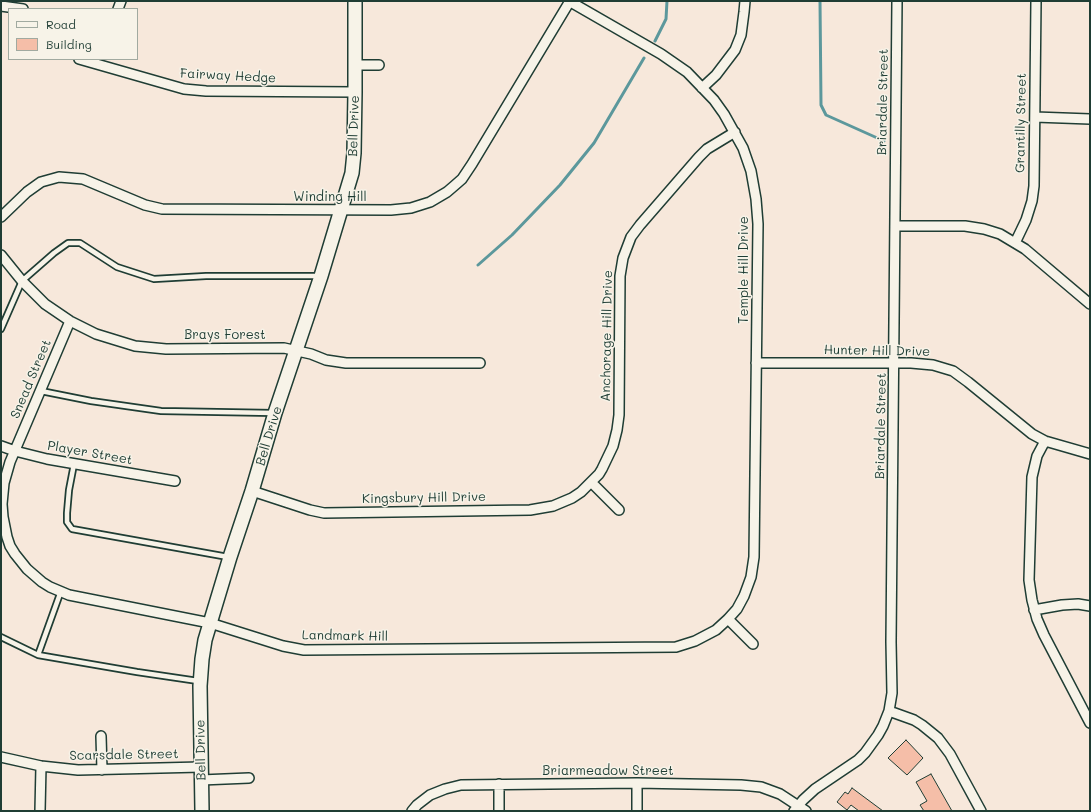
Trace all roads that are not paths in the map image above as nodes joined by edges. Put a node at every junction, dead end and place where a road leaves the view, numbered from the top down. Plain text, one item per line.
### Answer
1 (355, 1) edge
2 (570, 1) edge
3 (745, 1) edge
4 (897, 1) edge
5 (1036, 1) edge
6 (1, 6) edge
7 (16, 8) edge
8 (86, 60) edge
9 (100, 62) edge
10 (355, 65) junction
11 (379, 65) dead end
12 (702, 88) junction
13 (355, 92) junction
14 (1035, 117) junction
15 (1090, 119) edge
16 (735, 132) junction
17 (341, 210) junction
18 (1, 217) edge
19 (895, 226) junction
20 (1015, 243) junction
21 (1, 255) edge
22 (321, 276) junction
23 (22, 281) junction
24 (1090, 304) edge
25 (70, 321) junction
26 (1, 329) edge
27 (296, 351) junction
28 (480, 363) dead end
29 (756, 363) junction
30 (895, 363) junction
31 (41, 391) junction
32 (275, 413) junction
33 (1045, 441) junction
34 (1, 446) edge
35 (15, 451) junction
36 (1090, 454) edge
37 (74, 464) junction
38 (175, 481) dead end
39 (591, 482) junction
40 (252, 492) junction
41 (619, 510) dead end
42 (3, 517) joint
43 (230, 557) junction
44 (61, 591) junction
45 (1090, 606) edge
46 (1034, 610) junction
47 (728, 619) junction
48 (210, 623) junction
49 (1, 636) edge
50 (753, 644) dead end
51 (38, 655) junction
52 (200, 681) junction
53 (889, 711) junction
54 (1090, 723) edge
55 (101, 736) dead end
56 (1, 757) edge
57 (41, 766) junction
58 (102, 770) junction
59 (201, 774) junction
60 (249, 778) dead end
61 (637, 783) junction
62 (499, 784) junction
63 (796, 808) edge
64 (40, 811) edge
65 (202, 811) edge
66 (412, 811) edge
67 (499, 811) edge
68 (637, 811) edge
69 (806, 811) edge
70 (981, 811) edge

1 - 10 street, Bell Drive
2 - 12 street, Temple Hill Drive
2 - 17 street, Winding Hill
3 - 12 street
4 - 19 street, Briardale Street
5 - 14 street, Grantilly Street
6 - 7 street
8 - 9 street, Fairway Hedge
9 - 13 street, Fairway Hedge
10 - 11 street
10 - 13 street, Bell Drive
12 - 16 street, Temple Hill Drive
13 - 17 street, Bell Drive
14 - 15 street
14 - 20 street, Grantilly Street
16 - 29 street, Temple Hill Drive
16 - 39 street, Anchorage Hill Drive
17 - 18 street, Winding Hill
17 - 22 street, Bell Drive
19 - 20 street
19 - 30 street, Briardale Street
20 - 24 street
21 - 23 street, Brays Forest
22 - 23 lane
22 - 27 street, Bell Drive
23 - 25 street, Brays Forest
23 - 26 lane
25 - 27 street, Brays Forest
25 - 31 street, Snead Street
27 - 28 street, Brays Forest
27 - 32 street, Bell Drive
29 - 30 street, Hunter Hill Drive
29 - 47 street, Temple Hill Drive
30 - 33 street, Hunter Hill Drive
30 - 53 street, Briardale Street
31 - 32 lane
31 - 35 street, Snead Street
32 - 40 street, Bell Drive
33 - 36 street, Hunter Hill Drive
33 - 46 street
34 - 35 street, Player Street
35 - 37 street, Player Street
35 - 42 street, Snead Street
37 - 38 street, Player Street
37 - 43 lane
39 - 40 street, Kingsbury Hill Drive
39 - 41 street
40 - 43 street, Bell Drive
42 - 44 street, Landmark Hill
43 - 48 street, Bell Drive
44 - 48 street, Landmark Hill
44 - 51 lane
45 - 46 street
46 - 54 street
47 - 48 street, Landmark Hill
47 - 50 street
48 - 52 street, Bell Drive
49 - 51 lane
51 - 52 lane
52 - 59 street, Bell Drive
53 - 63 street, Briardale Street
53 - 70 street
55 - 58 street
56 - 57 street, Scarsdale Street
57 - 58 street, Scarsdale Street
57 - 64 street
58 - 59 street, Scarsdale Street
59 - 60 street, Scarsdale Street
59 - 65 street, Bell Drive
61 - 62 street, Briarmeadow Street
61 - 63 street, Briarmeadow Street
61 - 68 street
62 - 66 street, Briarmeadow Street
62 - 67 street
63 - 69 street, Briarmeadow Street

